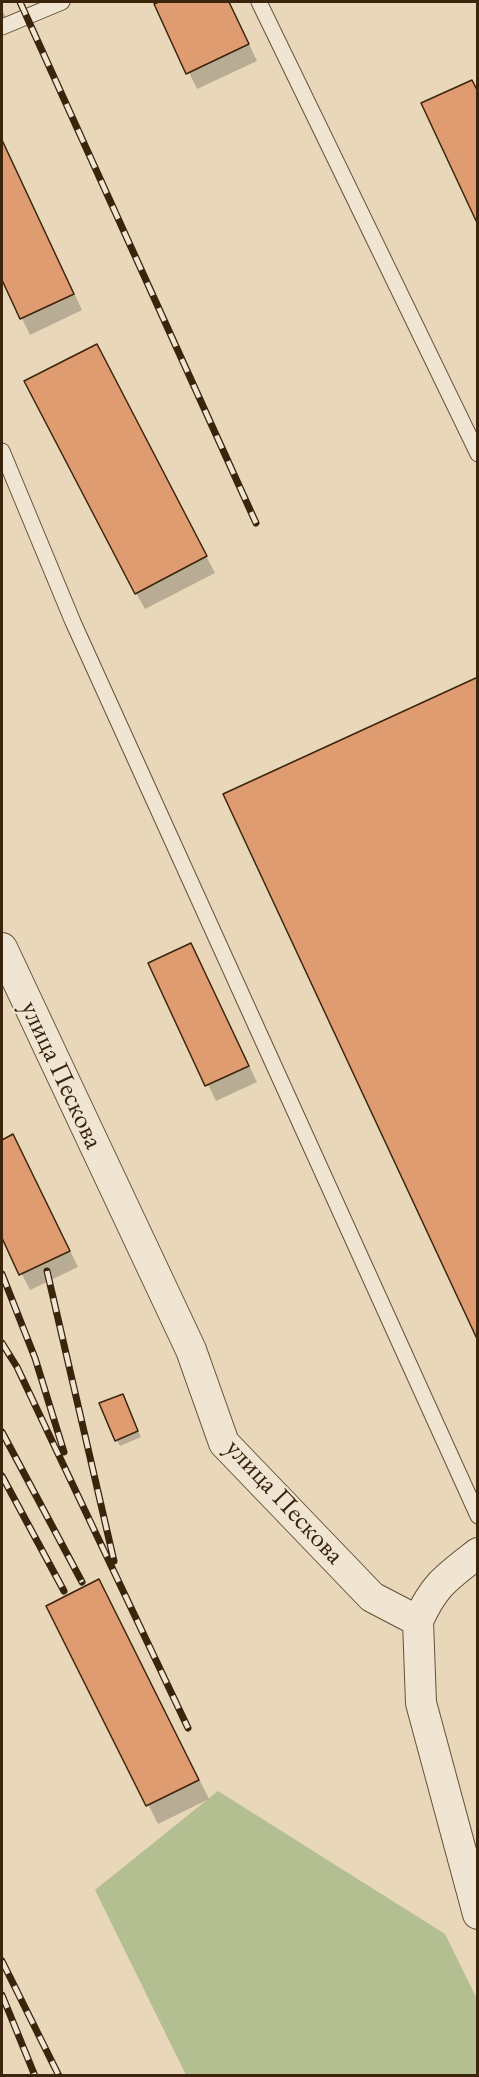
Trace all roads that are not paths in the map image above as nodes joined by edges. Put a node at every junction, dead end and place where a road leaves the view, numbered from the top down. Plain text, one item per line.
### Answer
1 (62, 2) edge
2 (259, 2) edge
3 (2, 27) edge
4 (2, 451) edge
5 (477, 454) edge
6 (2, 948) edge
7 (477, 1516) edge
8 (477, 1553) edge
9 (418, 1621) junction
10 (477, 1914) edge

1 - 3 lane
2 - 5 lane
4 - 7 lane
6 - 9 street, улица Пескова
8 - 9 street
9 - 10 street

